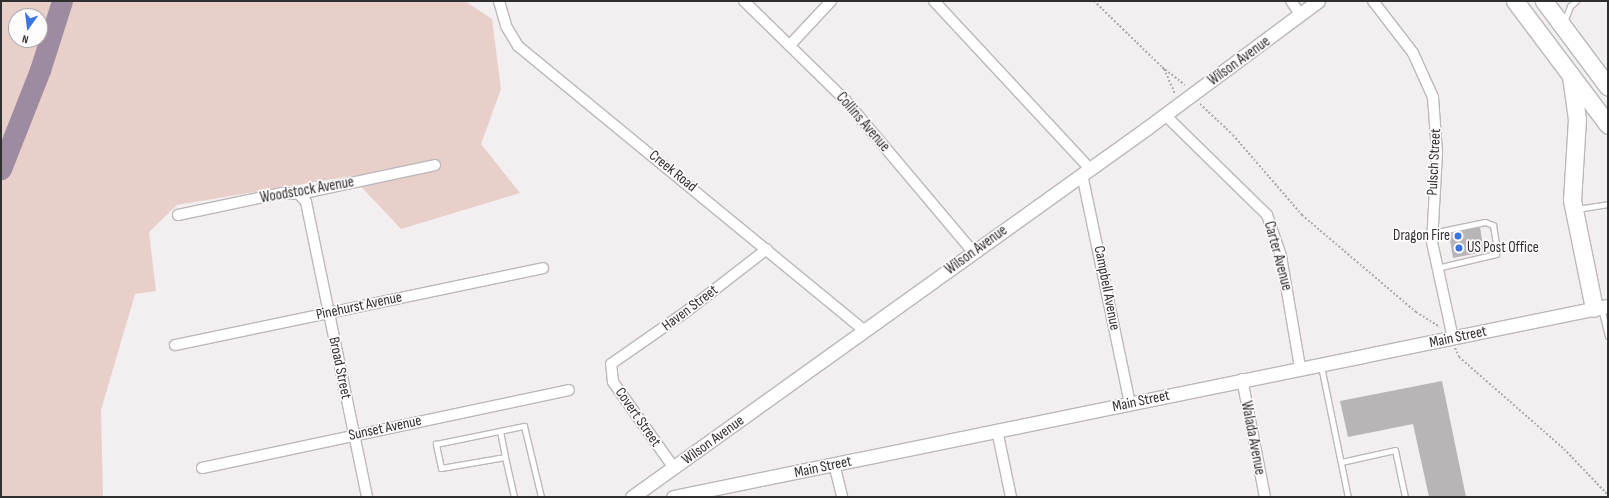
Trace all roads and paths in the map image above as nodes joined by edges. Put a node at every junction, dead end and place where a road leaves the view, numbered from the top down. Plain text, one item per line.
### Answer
1 (499, 1) edge
2 (744, 1) edge
3 (831, 1) edge
4 (934, 1) edge
5 (1094, 1) edge
6 (1291, 1) edge
7 (1318, 1) edge
8 (1373, 1) edge
9 (1515, 1) edge
10 (1544, 1) edge
11 (1576, 1) edge
12 (1300, 14) junction
13 (1563, 26) junction
14 (790, 45) junction
15 (1162, 67) junction
16 (1571, 76) junction
17 (1187, 87) dead end
18 (1608, 87) edge
19 (1175, 95) dead end
20 (1197, 100) dead end
21 (1165, 115) junction
22 (1608, 125) edge
23 (435, 165) dead end
24 (1085, 171) junction
25 (299, 194) junction
26 (1608, 204) edge
27 (1574, 210) junction
28 (178, 214) dead end
29 (1432, 233) junction
30 (767, 249) junction
31 (973, 252) junction
32 (543, 268) dead end
33 (1437, 268) junction
34 (1601, 307) edge
35 (329, 312) junction
36 (1439, 326) dead end
37 (864, 330) junction
38 (1608, 336) edge
39 (1454, 344) junction
40 (174, 345) dead end
41 (611, 364) joint
42 (1321, 365) junction
43 (1300, 367) junction
44 (1242, 379) junction
45 (569, 390) dead end
46 (1130, 403) junction
47 (997, 430) junction
48 (500, 431) junction
49 (354, 435) junction
50 (504, 457) junction
51 (1341, 462) junction
52 (834, 464) junction
53 (202, 468) dead end
54 (674, 468) junction
55 (1608, 495) edge
56 (368, 497) edge
57 (514, 497) edge
58 (542, 497) edge
59 (632, 497) edge
60 (673, 497) edge
61 (842, 497) edge
62 (1011, 497) edge
63 (1265, 497) edge
64 (1348, 497) edge
65 (1405, 497) edge

1 - 30 street, Creek Road
2 - 14 street, Collins Avenue
3 - 14 street
4 - 24 street
5 - 15 path
6 - 12 street
7 - 12 street, Wilson Avenue
8 - 29 street, Pulsch Street
9 - 16 highway
10 - 13 highway
11 - 13 lane
12 - 21 street, Wilson Avenue
13 - 18 highway
14 - 31 street, Collins Avenue
15 - 17 path
15 - 19 path
16 - 22 highway
16 - 27 highway
20 - 36 path
21 - 24 street, Wilson Avenue
21 - 43 street, Carter Avenue
23 - 25 street, Woodstock Avenue
24 - 31 street, Wilson Avenue
24 - 46 street, Campbell Avenue
25 - 28 street, Woodstock Avenue
25 - 35 street, Broad Street
26 - 27 lane
27 - 34 highway
29 - 33 street, Pulsch Street
29 - 33 lane
30 - 37 street, Creek Road
30 - 41 street, Haven Street
31 - 37 street, Wilson Avenue
32 - 35 street, Pinehurst Avenue
33 - 39 street, Pulsch Street
34 - 38 lane
34 - 39 street, Main Street
35 - 40 street, Pinehurst Avenue
35 - 49 street, Broad Street
37 - 54 street, Wilson Avenue
39 - 42 street, Main Street
39 - 55 path
41 - 54 street, Covert Street
42 - 43 street, Main Street
42 - 51 lane
43 - 44 street, Main Street
44 - 46 street, Main Street
44 - 63 street, Walada Avenue
45 - 49 street, Sunset Avenue
46 - 47 street, Main Street
47 - 52 street, Main Street
47 - 62 street
48 - 50 lane
48 - 50 lane
48 - 58 lane
49 - 53 street, Sunset Avenue
49 - 56 street, Broad Street
50 - 57 lane
51 - 64 lane
51 - 65 lane
52 - 60 street, Main Street
52 - 61 street
54 - 59 street, Wilson Avenue

